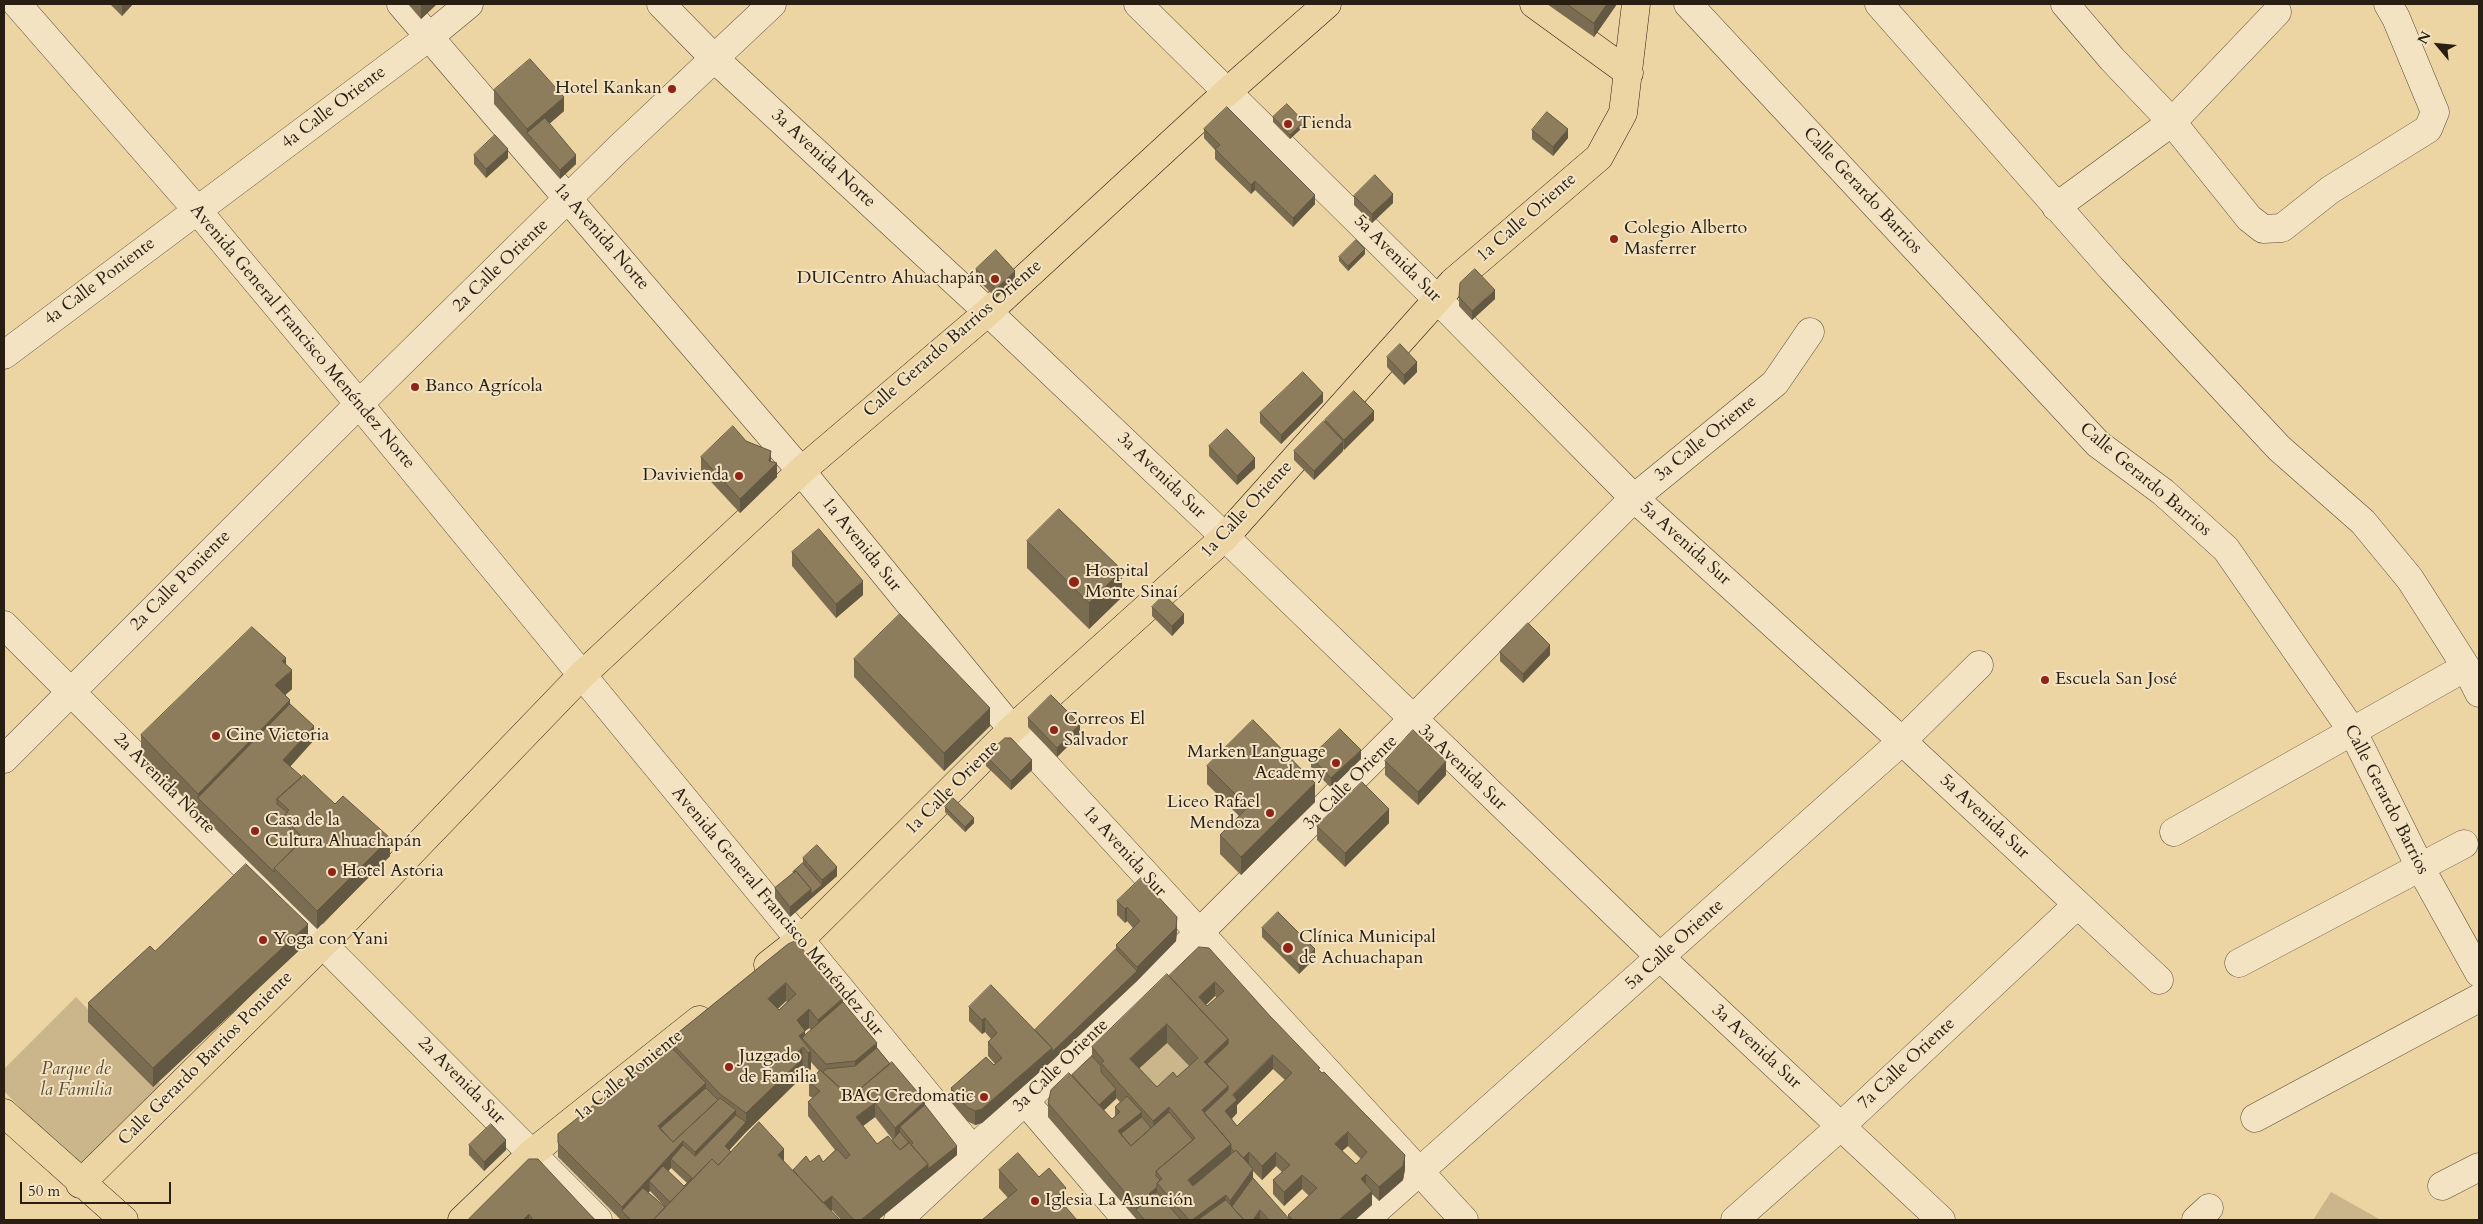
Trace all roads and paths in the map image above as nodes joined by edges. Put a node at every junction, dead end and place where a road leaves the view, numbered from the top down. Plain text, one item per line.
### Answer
1 (17, 4) edge
2 (401, 4) edge
3 (469, 4) edge
4 (661, 4) edge
5 (772, 4) edge
6 (1138, 4) edge
7 (1327, 4) edge
8 (1534, 4) edge
9 (1636, 4) edge
10 (1688, 4) edge
11 (1878, 4) edge
12 (2065, 4) edge
13 (2388, 4) edge
14 (2277, 12) dead end
15 (428, 37) junction
16 (715, 58) junction
17 (1629, 73) junction
18 (1227, 92) junction
19 (2172, 122) junction
20 (569, 200) junction
21 (2056, 207) junction
22 (197, 210) junction
23 (1436, 298) junction
24 (988, 312) junction
25 (1810, 332) dead end
26 (4, 355) edge
27 (360, 404) junction
28 (801, 470) junction
29 (1634, 498) junction
30 (1226, 537) junction
31 (4, 625) edge
32 (1979, 665) dead end
33 (2466, 667) junction
34 (581, 676) junction
35 (70, 691) junction
36 (2479, 693) edge
37 (1414, 721) junction
38 (1012, 729) junction
39 (2353, 732) junction
40 (1902, 741) junction
41 (4, 759) edge
42 (2174, 832) dead end
43 (2464, 844) dead end
44 (2420, 866) junction
45 (2077, 905) junction
46 (1199, 933) junction
47 (801, 939) junction
48 (324, 943) junction
49 (1661, 958) junction
50 (2239, 963) dead end
51 (2479, 973) edge
52 (2159, 980) dead end
53 (747, 982) edge
54 (2479, 998) edge
55 (716, 1006) edge
56 (1025, 1101) junction
57 (4, 1113) edge
58 (2255, 1118) dead end
59 (1840, 1127) junction
60 (972, 1149) junction
61 (532, 1153) junction
62 (2479, 1167) edge
63 (1420, 1173) junction
64 (80, 1184) junction
65 (2442, 1186) dead end
66 (124, 1220) edge
67 (462, 1220) edge
68 (598, 1220) edge
69 (898, 1220) edge
70 (1127, 1220) edge
71 (1365, 1220) edge
72 (1464, 1220) edge
73 (1735, 1220) edge
74 (1941, 1220) edge

1 - 22 street, Avenida General Francisco Menéndez Norte
2 - 15 street, 1a Avenida Norte
3 - 15 street, 4a Calle Oriente
4 - 16 street, 3a Avenida Norte
5 - 16 street, 2a Calle Oriente
6 - 18 street, 5a Avenida Sur
7 - 18 main road, Calle Gerardo Barrios Oriente
8 - 17 main road
9 - 17 main road, 1a Calle Oriente
10 - 39 street, Calle Gerardo Barrios
11 - 21 street
12 - 19 street
13 - 19 street
14 - 19 street
15 - 20 street, 1a Avenida Norte
15 - 22 street, 4a Calle Oriente
16 - 20 street, 2a Calle Oriente
16 - 24 street, 3a Avenida Norte
17 - 23 main road, 1a Calle Oriente
18 - 23 street, 5a Avenida Sur
18 - 24 main road, Calle Gerardo Barrios Oriente
19 - 21 street
20 - 27 street, 2a Calle Oriente
20 - 28 street, 1a Avenida Norte
21 - 33 street
22 - 26 street, 4a Calle Poniente
22 - 27 street, Avenida General Francisco Menéndez Norte
23 - 29 street, 5a Avenida Sur
23 - 30 main road, 1a Calle Oriente
24 - 28 main road, Calle Gerardo Barrios Oriente
24 - 30 street, 3a Avenida Sur
25 - 29 street, 3a Calle Oriente
27 - 34 street, Avenida General Francisco Menéndez Norte
27 - 35 street, 2a Calle Poniente
28 - 34 main road, Calle Gerardo Barrios Oriente
28 - 38 street, 1a Avenida Sur
29 - 37 street, 3a Calle Oriente
29 - 40 street, 5a Avenida Sur
30 - 37 street, 3a Avenida Sur
30 - 38 main road, 1a Calle Oriente
31 - 35 street, 2a Avenida Norte
32 - 40 street, 5a Calle Oriente
33 - 36 street
33 - 39 street
34 - 47 street, Avenida General Francisco Menéndez Sur
34 - 48 main road, Calle Gerardo Barrios Poniente
35 - 41 street, 2a Calle Poniente
35 - 48 street, 2a Avenida Norte
37 - 46 street, 3a Calle Oriente
37 - 49 street, 3a Avenida Sur
38 - 46 street, 1a Avenida Sur
38 - 47 main road, 1a Calle Oriente
39 - 42 street
39 - 44 street, Calle Gerardo Barrios
40 - 45 street, 5a Avenida Sur
40 - 49 street, 5a Calle Oriente
43 - 44 street
44 - 50 street
44 - 51 street, Calle Gerardo Barrios
45 - 52 street, 5a Avenida Sur
45 - 59 street, 7a Calle Oriente
46 - 56 street, 3a Calle Oriente
46 - 63 street, 1a Avenida Sur
47 - 53 main road
47 - 60 street, Avenida General Francisco Menéndez Sur
48 - 61 street, 2a Avenida Sur
48 - 64 main road, Calle Gerardo Barrios Poniente
49 - 59 street, 3a Avenida Sur
49 - 63 street, 5a Calle Oriente
54 - 58 street
55 - 61 main road, 1a Calle Poniente
56 - 60 street, 3a Calle Oriente
56 - 70 street
57 - 64 main road
59 - 73 street, 7a Calle Oriente
59 - 74 street, 3a Avenida Sur
60 - 69 street, 3a Calle Oriente
61 - 67 main road, 1a Calle Poniente
61 - 68 street, 2a Avenida Sur
62 - 65 street
63 - 71 street, 5a Calle Oriente
63 - 72 street, 1a Avenida Sur
64 - 66 main road

